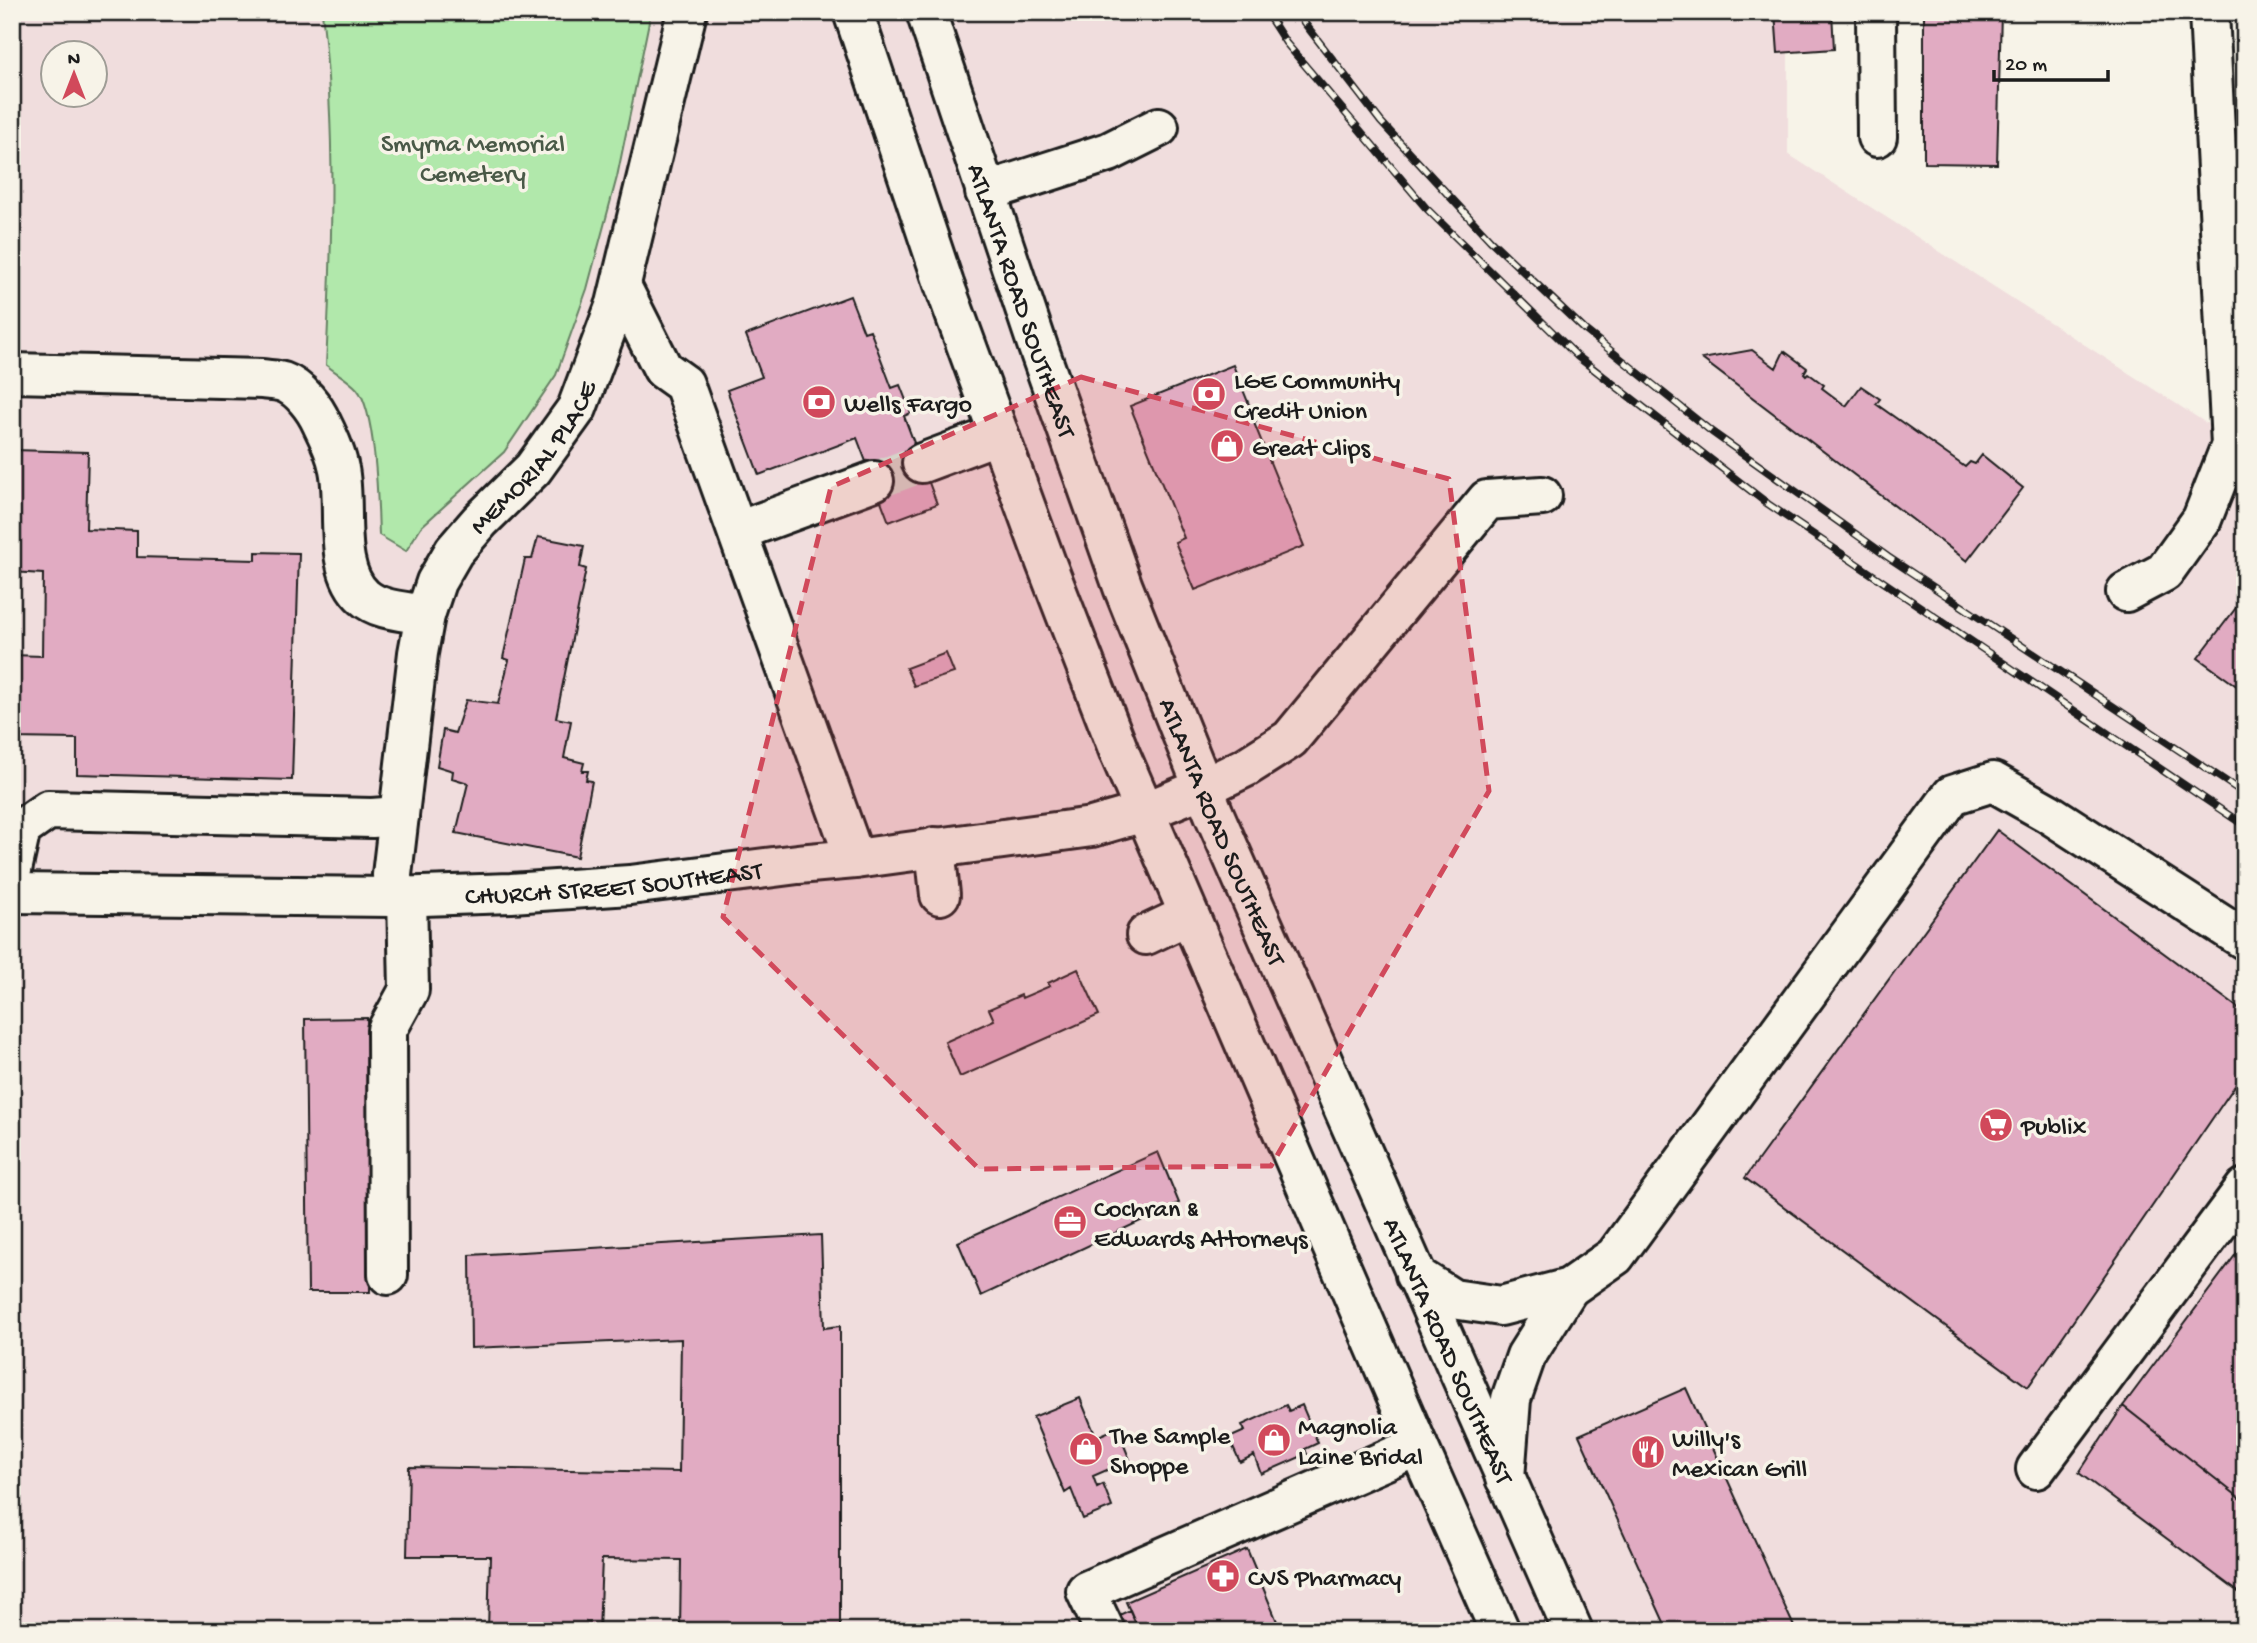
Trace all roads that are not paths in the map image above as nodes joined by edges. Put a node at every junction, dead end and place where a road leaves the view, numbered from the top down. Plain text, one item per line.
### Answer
1 (687, 12) edge
2 (853, 12) edge
3 (926, 12) edge
4 (1876, 12) edge
5 (2209, 12) edge
6 (1159, 127) dead end
7 (1877, 137) dead end
8 (985, 192) junction
9 (621, 286) junction
10 (12, 373) edge
11 (999, 434) junction
12 (922, 463) tunnel mouth
13 (874, 481) tunnel mouth
14 (1542, 496) dead end
15 (738, 531) junction
16 (2126, 592) dead end
17 (425, 615) junction
18 (1203, 788) junction
19 (1144, 812) junction
20 (399, 816) junction
21 (935, 847) junction
22 (855, 859) junction
23 (12, 870) edge
24 (12, 893) edge
25 (940, 895) dead end
26 (400, 896) junction
27 (1188, 915) junction
28 (1146, 934) dead end
29 (2245, 940) edge
30 (2245, 1188) edge
31 (388, 1275) dead end
32 (1415, 1275) junction
33 (1569, 1288) junction
34 (1418, 1447) junction
35 (2036, 1469) dead end
36 (1505, 1478) junction
37 (1105, 1631) edge
38 (1500, 1631) edge
39 (1573, 1631) edge

1 - 9 main road, MEMORIAL PLACE
2 - 11 main road
3 - 8 main road, ATLANTA ROAD SOUTHEAST
4 - 7 main road
5 - 16 main road
6 - 8 main road
8 - 18 main road, ATLANTA ROAD SOUTHEAST
9 - 15 main road
9 - 17 main road, MEMORIAL PLACE
10 - 17 main road
11 - 12 main road
11 - 19 main road
13 - 15 main road
14 - 18 main road, CHURCH STREET SOUTHEAST
15 - 22 main road
17 - 20 main road, MEMORIAL PLACE
18 - 19 main road, CHURCH STREET SOUTHEAST
18 - 32 main road, ATLANTA ROAD SOUTHEAST
19 - 21 main road, CHURCH STREET SOUTHEAST
19 - 27 main road
20 - 23 main road
20 - 26 main road, MEMORIAL PLACE
21 - 22 main road, CHURCH STREET SOUTHEAST
21 - 25 main road
22 - 26 main road, CHURCH STREET SOUTHEAST
24 - 26 main road, CHURCH STREET SOUTHEAST
26 - 31 main road, MEMORIAL PLACE
27 - 28 main road
27 - 34 main road
29 - 33 main road
30 - 35 main road
32 - 33 main road
32 - 36 main road, ATLANTA ROAD SOUTHEAST
33 - 36 main road
34 - 37 main road
34 - 38 main road
36 - 39 main road, ATLANTA ROAD SOUTHEAST

